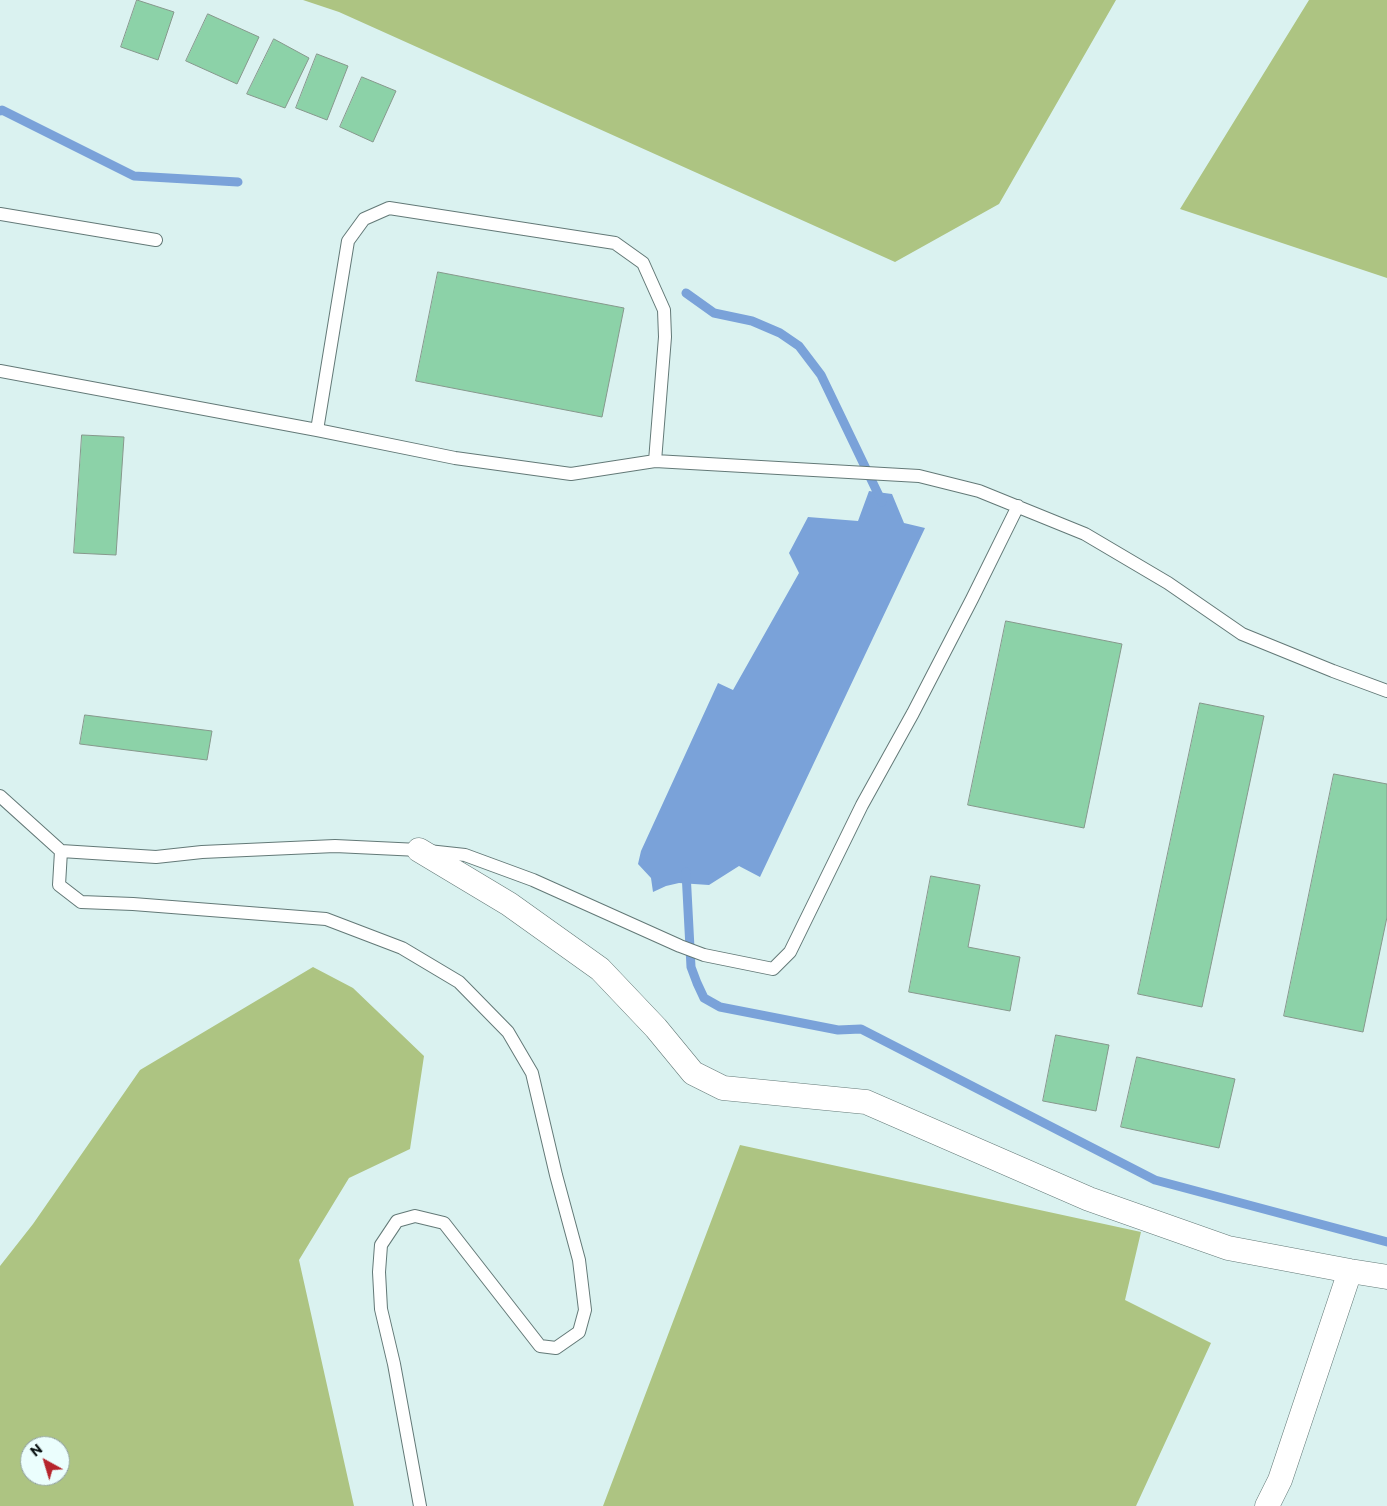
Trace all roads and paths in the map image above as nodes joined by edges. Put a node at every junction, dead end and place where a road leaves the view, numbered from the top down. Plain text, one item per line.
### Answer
1 (0, 214) edge
2 (156, 240) dead end
3 (0, 371) edge
4 (317, 430) junction
5 (655, 461) junction
6 (1018, 506) junction
7 (1387, 691) edge
8 (0, 796) edge
9 (61, 850) junction
10 (418, 850) junction
11 (1350, 1272) junction
12 (1387, 1277) edge
13 (420, 1506) edge
14 (1267, 1506) edge

1 - 2 lane
3 - 4 lane
4 - 5 lane
4 - 5 lane
5 - 6 lane
6 - 7 lane
6 - 10 lane
8 - 9 lane
9 - 10 lane
9 - 13 lane
10 - 11 street
11 - 12 street
11 - 14 street

